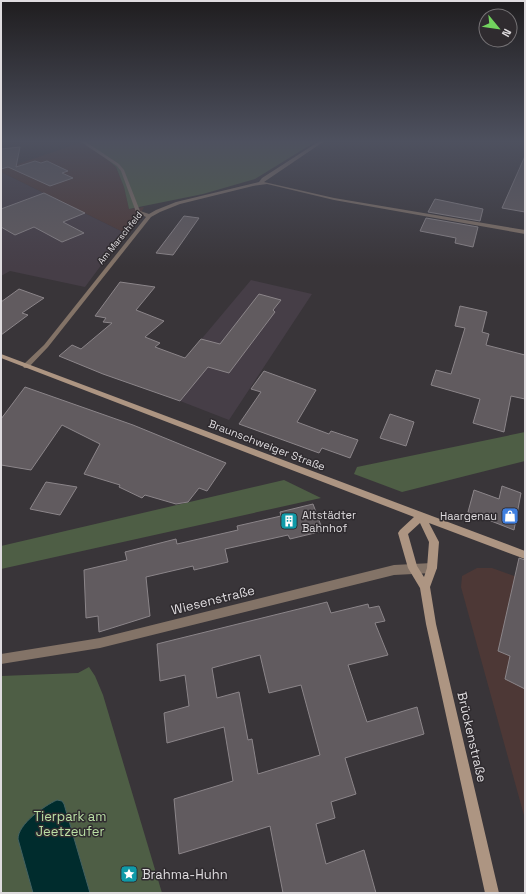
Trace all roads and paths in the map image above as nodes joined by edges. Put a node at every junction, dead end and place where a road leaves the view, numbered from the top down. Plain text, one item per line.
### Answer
1 (127, 184) edge
2 (258, 184) edge
3 (275, 184) edge
4 (149, 216) junction
5 (525, 232) edge
6 (1, 356) edge
7 (26, 366) junction
8 (421, 516) junction
9 (525, 555) edge
10 (413, 568) junction
11 (432, 568) junction
12 (426, 588) junction
13 (1, 659) edge
14 (492, 893) edge

1 - 4 street
2 - 4 street, Am Marschfeld
3 - 5 street, Am Marschfeld
4 - 7 street, Am Marschfeld
6 - 7 main road, Braunschweiger Straße
7 - 8 main road, Braunschweiger Straße
8 - 9 main road, Braunschweiger Straße
8 - 10 main road, Brückenstraße
8 - 11 main road, Brückenstraße
10 - 11 street, Wiesenstraße
10 - 12 main road, Brückenstraße
10 - 13 street, Wiesenstraße
11 - 12 main road, Brückenstraße
12 - 14 main road, Brückenstraße

